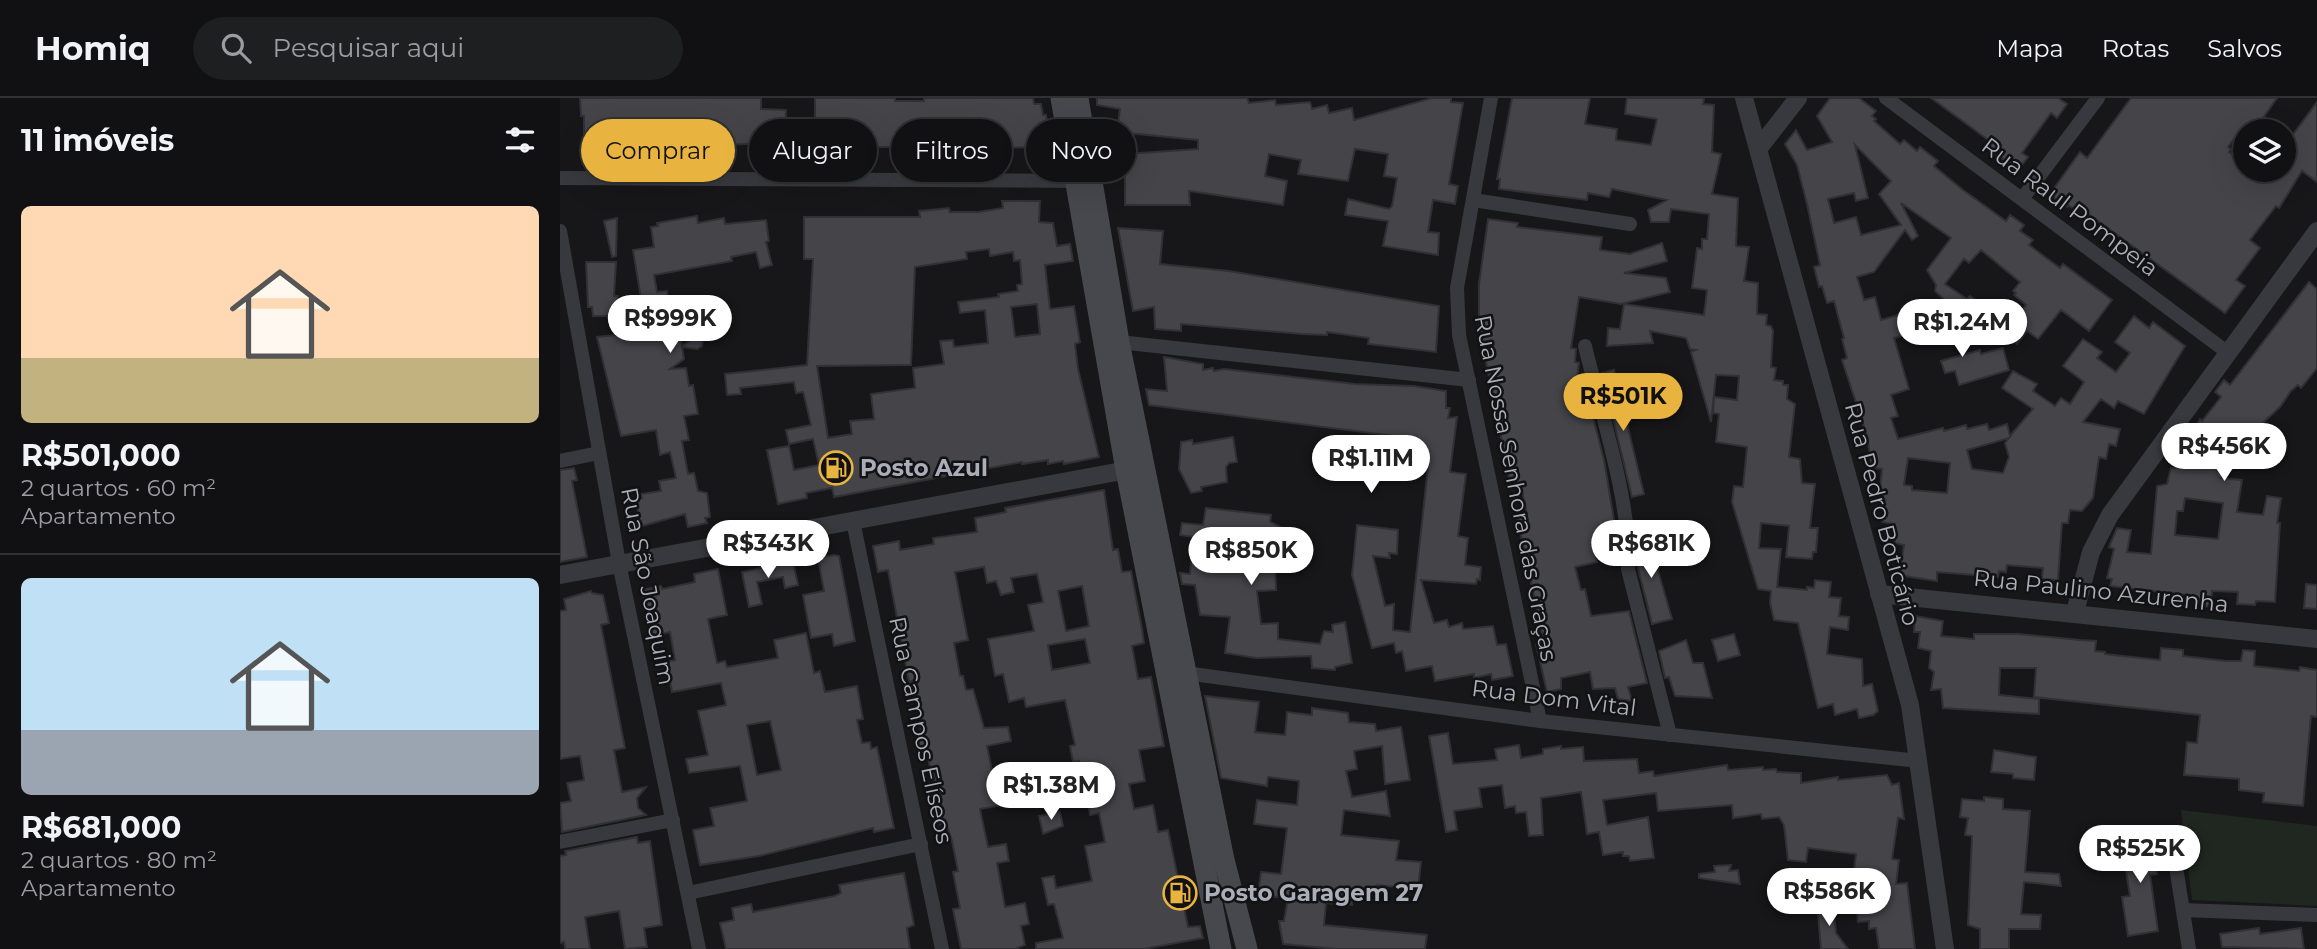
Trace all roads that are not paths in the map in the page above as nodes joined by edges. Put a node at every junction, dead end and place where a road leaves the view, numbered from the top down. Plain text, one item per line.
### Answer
1 (1061, 98) edge
2 (1078, 98) edge
3 (1491, 98) edge
4 (1744, 98) edge
5 (1798, 98) edge
6 (1886, 98) edge
7 (2098, 98) edge
8 (1067, 119) edge
9 (1080, 119) edge
10 (1759, 148) junction
11 (560, 178) edge
12 (1026, 181) edge
13 (1084, 182) edge
14 (1084, 182) edge
15 (2022, 199) junction
16 (1473, 200) junction
17 (1630, 224) dead end
18 (560, 230) edge
19 (2317, 231) edge
20 (1119, 342) junction
21 (1585, 346) dead end
22 (2227, 352) junction
23 (1469, 380) junction
24 (599, 453) junction
25 (560, 461) edge
26 (1135, 468) junction
27 (853, 522) junction
28 (619, 564) junction
29 (560, 575) edge
30 (1879, 594) junction
31 (2075, 612) junction
32 (2317, 639) edge
33 (1185, 673) junction
34 (1540, 721) junction
35 (1670, 735) junction
36 (1919, 761) junction
37 (673, 820) junction
38 (560, 842) edge
39 (921, 844) junction
40 (2176, 867) dead end
41 (688, 893) junction
42 (2183, 910) junction
43 (2317, 915) edge
44 (699, 949) edge
45 (942, 949) edge
46 (1221, 949) edge
47 (1247, 949) edge
48 (1945, 949) edge
49 (2189, 949) edge

1 - 8 main road
2 - 9 main road
3 - 16 street, Rua Nossa Senhora das Graças
4 - 10 street, Rua Pedro Boticário
5 - 10 street
6 - 15 street, Rua Raul Pompeia
7 - 15 street
10 - 30 street, Rua Pedro Boticário
11 - 12 street
13 - 20 main road
14 - 26 main road
15 - 22 street, Rua Raul Pompeia
16 - 17 street
16 - 23 street, Rua Nossa Senhora das Graças
18 - 24 street, Rua São Joaquim
19 - 22 street
20 - 23 street
20 - 26 main road
21 - 35 street
22 - 31 street
23 - 34 street, Rua Nossa Senhora das Graças
24 - 25 street
24 - 28 street, Rua São Joaquim
26 - 27 street
26 - 33 main road
26 - 46 main road
27 - 28 street
27 - 39 street, Rua Campos Elíseos
28 - 29 street
28 - 37 street, Rua São Joaquim
30 - 31 street, Rua Paulino Azurenha
30 - 36 street, Rua Pedro Boticário
31 - 32 street, Rua Paulino Azurenha
33 - 34 street, Rua Dom Vital
33 - 47 main road
34 - 35 street, Rua Dom Vital
35 - 36 street, Rua Dom Vital
36 - 48 street, Rua Pedro Boticário
37 - 38 street
37 - 41 street, Rua São Joaquim
39 - 41 street
39 - 45 street, Rua Campos Elíseos
40 - 42 street
41 - 44 street, Rua São Joaquim
42 - 43 street
42 - 49 street

